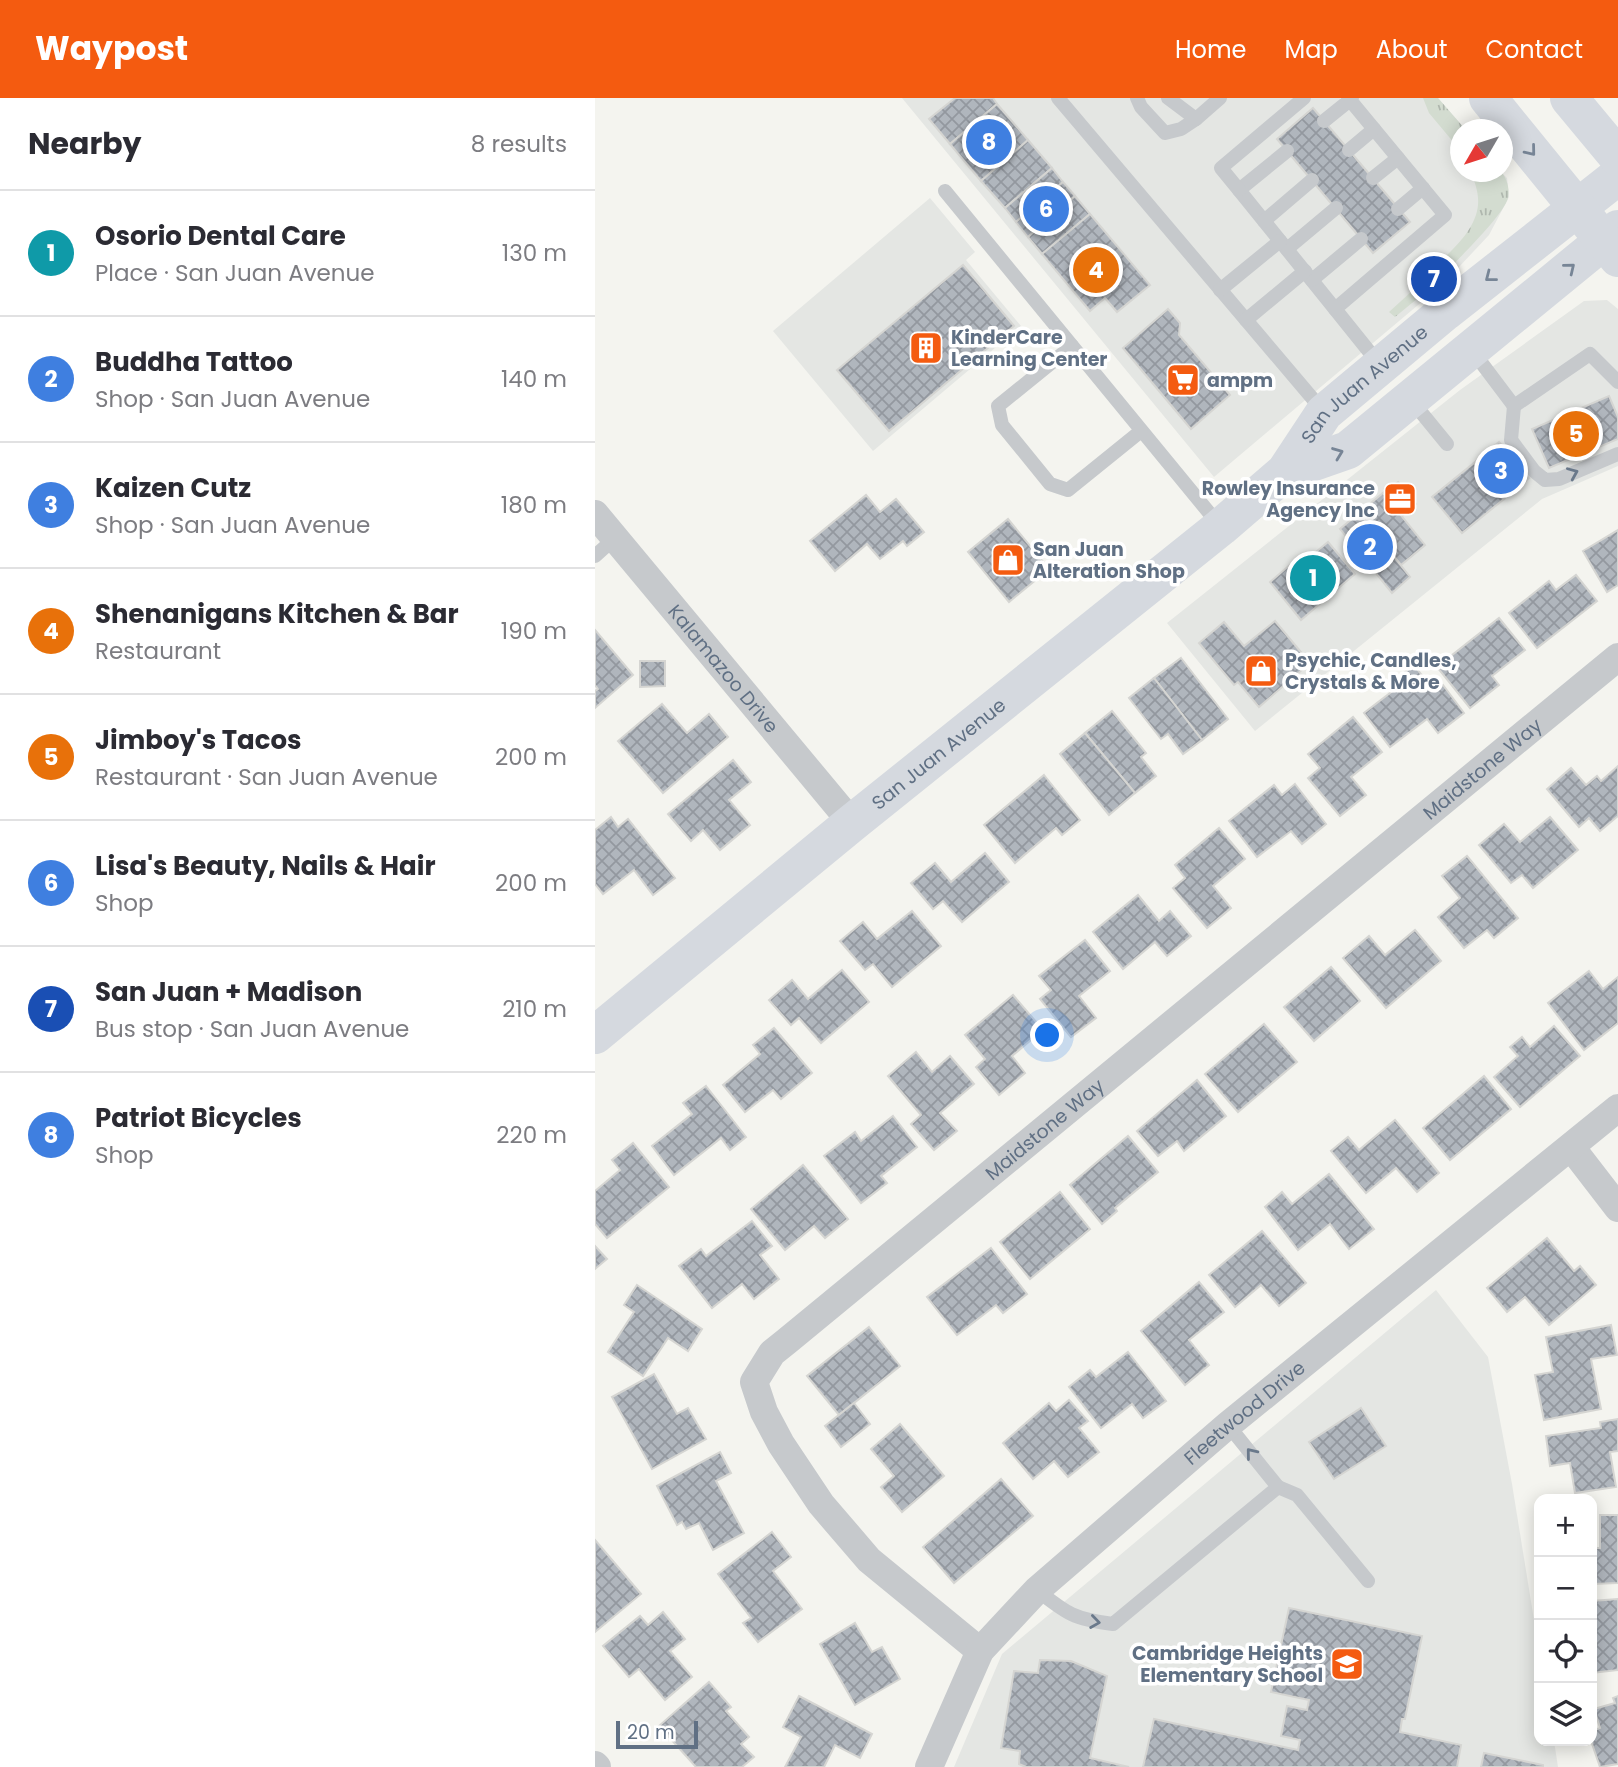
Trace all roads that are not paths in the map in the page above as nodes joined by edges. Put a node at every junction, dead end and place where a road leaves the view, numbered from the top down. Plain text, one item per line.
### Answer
1 (1058, 98) edge
2 (1137, 98) edge
3 (1168, 98) edge
4 (1220, 98) edge
5 (1304, 98) edge
6 (1488, 98) edge
7 (1569, 98) edge
8 (1350, 99) edge
9 (1196, 119) junction
10 (1324, 121) dead end
11 (1374, 129) junction
12 (1349, 150) dead end
13 (1287, 151) dead end
14 (1618, 157) edge
15 (1398, 158) junction
16 (1618, 176) edge
17 (1373, 178) dead end
18 (1312, 180) dead end
19 (1423, 188) junction
20 (1239, 190) junction
21 (945, 191) dead end
22 (1336, 208) dead end
23 (1398, 209) dead end
24 (1577, 209) junction
25 (1263, 220) junction
26 (1361, 239) dead end
27 (1613, 243) edge
28 (1283, 245) junction
29 (1308, 276) junction
30 (1220, 290) junction
31 (1335, 309) junction
32 (1246, 320) junction
33 (1072, 346) junction
34 (1470, 348) junction
35 (1381, 366) junction
36 (1618, 382) edge
37 (1410, 398) junction
38 (1514, 406) junction
39 (1324, 413) junction
40 (1141, 431) junction
41 (1447, 444) dead end
42 (1618, 454) edge
43 (1285, 472) junction
44 (595, 514) edge
45 (1221, 527) junction
46 (605, 547) edge
47 (1618, 657) edge
48 (852, 823) junction
49 (595, 1035) edge
50 (1618, 1108) edge
51 (1571, 1147) junction
52 (1618, 1208) edge
53 (1228, 1425) junction
54 (1278, 1487) junction
55 (1368, 1581) dead end
56 (1037, 1590) junction
57 (980, 1651) junction
58 (929, 1767) edge

1 - 30 lane
2 - 9 lane
3 - 9 lane
4 - 9 lane
5 - 20 lane
6 -> 24 main road
7 - 14 main road
8 - 10 lane
8 - 11 lane
11 - 12 lane
11 - 15 lane
13 - 20 lane
15 - 17 lane
15 - 19 lane
16 - 24 main road, San Juan Avenue
18 - 25 lane
19 - 23 lane
19 - 31 lane
20 - 25 lane
21 - 33 lane
22 - 28 lane
24 - 27 main road
24 -> 35 main road, San Juan Avenue
25 - 28 lane
26 - 29 lane
34 -> 27 main road, San Juan Avenue
28 - 29 lane
28 - 30 lane
29 - 31 lane
29 - 32 lane
30 - 32 lane
31 - 35 lane
32 - 39 lane
33 - 40 lane
33 - 40 lane
34 - 37 main road, San Juan Avenue
34 - 38 lane
35 - 39 main road, San Juan Avenue
36 - 38 lane
37 - 41 lane
43 -> 37 main road, San Juan Avenue
38 -> 42 lane
39 - 43 main road, San Juan Avenue
40 - 45 lane
43 - 45 main road, San Juan Avenue
44 - 46 street, Kalamazoo Drive
45 - 48 main road, San Juan Avenue
46 - 48 street, Kalamazoo Drive
47 - 57 street, Maidstone Way
48 - 49 main road, San Juan Avenue
50 - 51 street, Fleetwood Drive
51 - 52 street
51 - 53 street, Fleetwood Drive
54 -> 53 lane
53 - 56 street, Fleetwood Drive
54 - 55 lane
56 -> 54 lane
56 - 57 street, Fleetwood Drive
57 - 58 street, Fleetwood Drive

